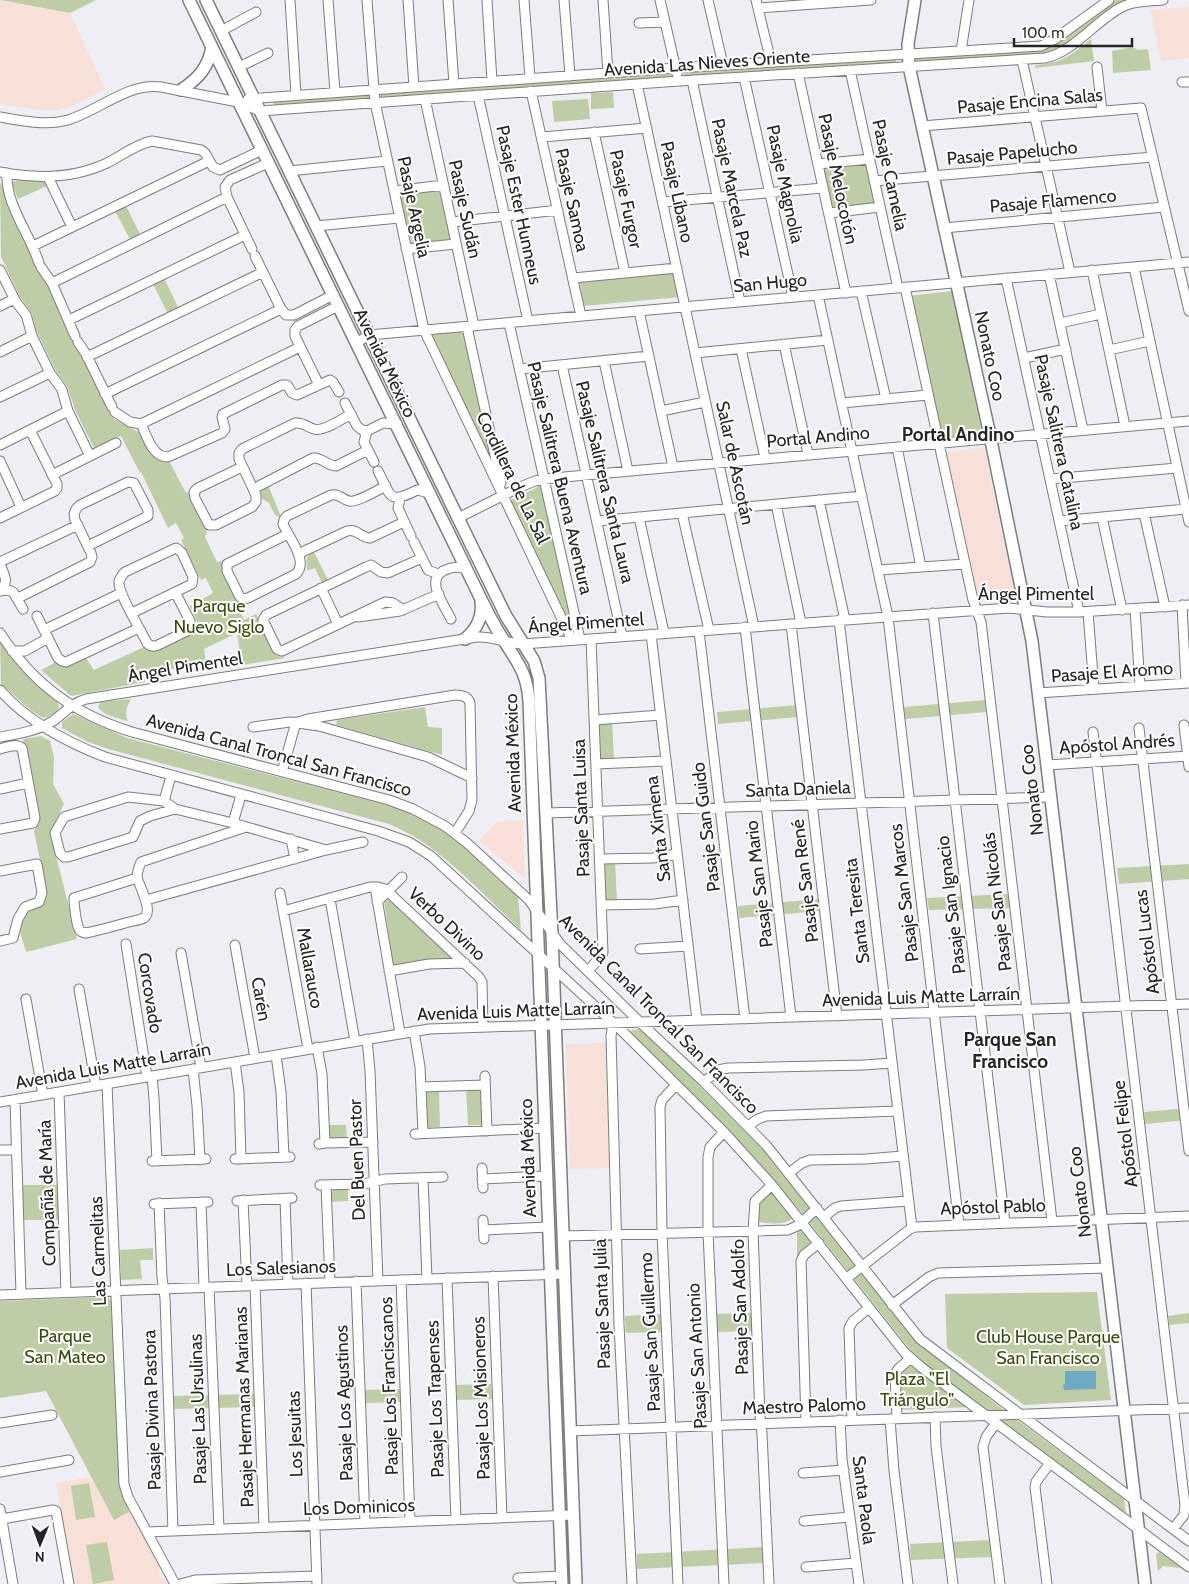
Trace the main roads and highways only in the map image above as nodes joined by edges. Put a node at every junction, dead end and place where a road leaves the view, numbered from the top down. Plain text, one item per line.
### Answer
1 (189, 0) edge
2 (206, 0) edge
3 (915, 0) edge
4 (212, 47) junction
5 (180, 90) road end
6 (481, 599) junction
7 (465, 639) road end
8 (561, 1580) edge
9 (576, 1584) edge
10 (1145, 1584) edge

1 - 4 main road, Avenida México
2 - 9 main road, Avenida México
3 - 10 main road, Nonato Coo
4 - 5 main road
4 - 6 main road, Avenida México
6 - 7 main road
6 - 8 main road, Avenida México

